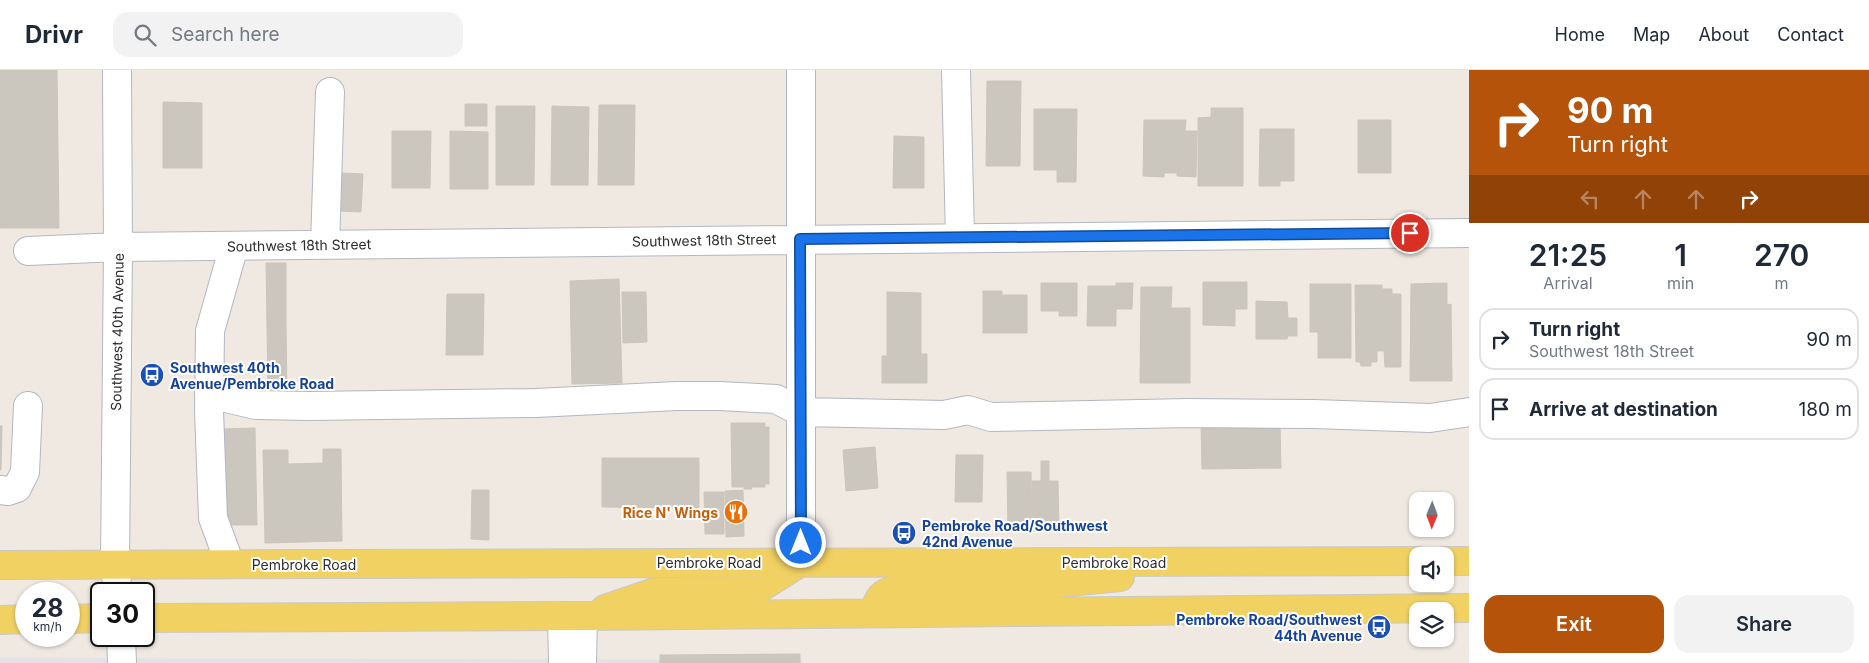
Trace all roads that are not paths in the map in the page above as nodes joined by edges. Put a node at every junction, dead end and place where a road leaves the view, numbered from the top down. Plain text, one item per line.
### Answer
1 (117, 70) edge
2 (801, 70) edge
3 (956, 70) edge
4 (330, 92) dead end
5 (1469, 233) edge
6 (960, 237) junction
7 (800, 239) junction
8 (325, 244) junction
9 (234, 246) junction
10 (118, 247) junction
11 (28, 251) dead end
12 (210, 394) junction
13 (28, 406) dead end
14 (800, 412) junction
15 (1469, 412) edge
16 (0, 490) edge
17 (1233, 561) junction
18 (1409, 561) edge
19 (1454, 561) edge
20 (1469, 561) edge
21 (801, 562) junction
22 (115, 564) junction
23 (230, 564) junction
24 (0, 565) edge
25 (117, 582) edge
26 (1469, 608) edge
27 (874, 613) junction
28 (572, 616) junction
29 (155, 618) edge
30 (15, 619) edge
31 (0, 620) edge
32 (121, 647) edge
33 (122, 663) edge
34 (562, 663) edge
35 (582, 663) edge

1 - 10 street, Southwest 40th Avenue
2 - 7 street
3 - 6 street
4 - 8 street
5 - 6 street, Southwest 18th Street
6 - 7 street, Southwest 18th Street
7 - 8 street, Southwest 18th Street
7 - 14 street
8 - 9 street, Southwest 18th Street
9 - 10 street, Southwest 18th Street
9 - 12 street
10 - 11 street, Southwest 18th Street
10 - 22 street, Southwest 40th Avenue
12 - 14 street
12 - 23 street
13 - 16 street
14 - 15 street
14 - 21 street
17 - 18 main road, Pembroke Road
17 - 21 main road, Pembroke Road
17 - 27 main road
19 - 20 main road
21 - 23 main road, Pembroke Road
21 - 28 main road
22 - 23 main road, Pembroke Road
22 - 24 main road, Pembroke Road
22 - 25 street, Southwest 40th Avenue
26 - 27 main road
27 - 28 main road
28 - 29 main road
28 - 34 street
28 - 35 street
30 - 31 main road
32 - 33 street

